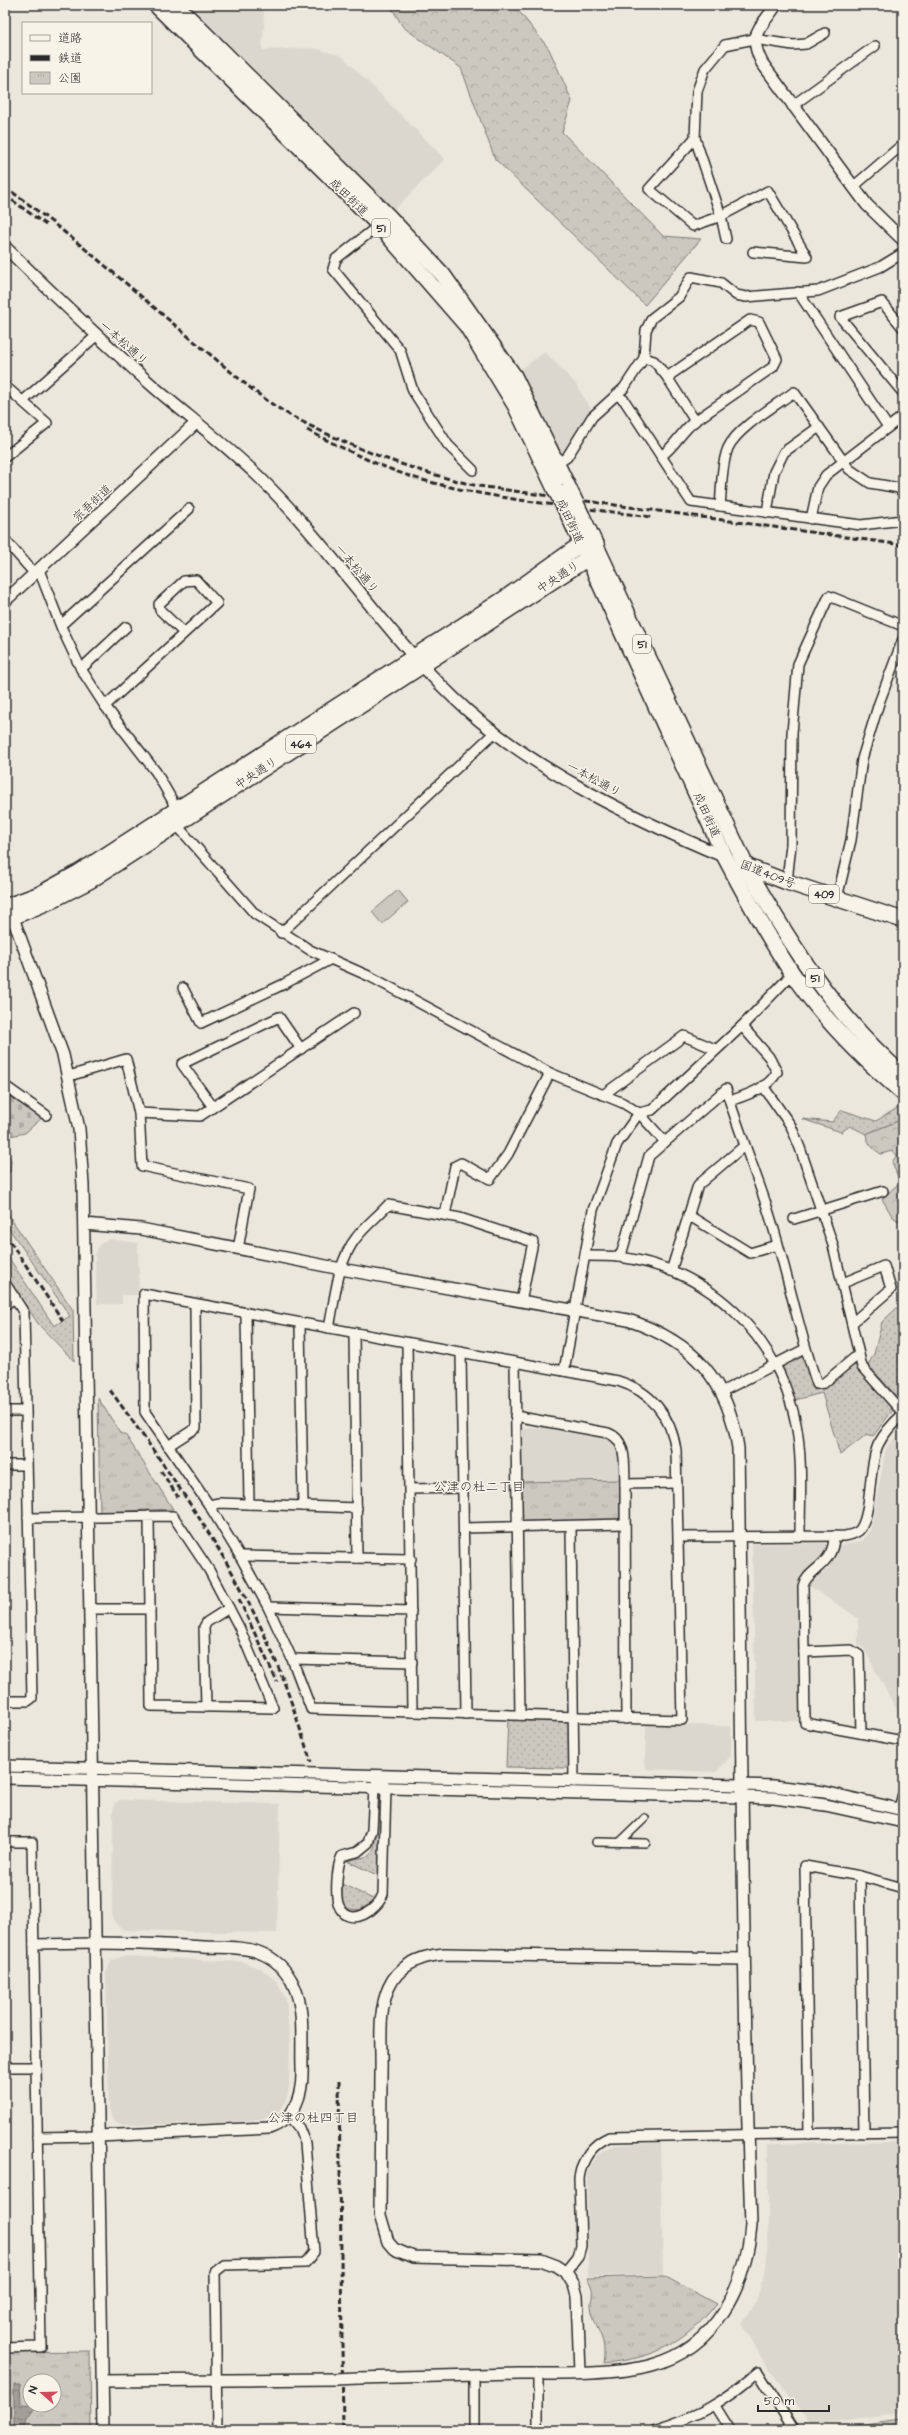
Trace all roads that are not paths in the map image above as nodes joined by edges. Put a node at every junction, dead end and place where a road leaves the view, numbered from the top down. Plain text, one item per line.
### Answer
1 (156, 5) edge
2 (176, 5) edge
3 (776, 5) edge
4 (825, 33) dead end
5 (754, 39) junction
6 (875, 46) dead end
7 (792, 106) junction
8 (695, 138) junction
9 (903, 144) edge
10 (853, 187) junction
11 (721, 216) junction
12 (384, 221) junction
13 (726, 239) dead end
14 (903, 240) edge
15 (5, 246) edge
16 (753, 252) dead end
17 (903, 254) edge
18 (798, 292) junction
19 (903, 328) edge
20 (96, 336) junction
21 (644, 358) junction
22 (667, 377) junction
23 (5, 386) edge
24 (903, 393) edge
25 (617, 395) junction
26 (23, 401) junction
27 (903, 416) edge
28 (695, 421) junction
29 (196, 423) junction
30 (819, 427) junction
31 (888, 427) junction
32 (661, 456) junction
33 (5, 457) edge
34 (844, 462) junction
35 (557, 464) junction
36 (473, 470) dead end
37 (562, 489) junction
38 (903, 494) edge
39 (720, 506) junction
40 (188, 509) dead end
41 (767, 512) junction
42 (811, 519) junction
43 (903, 520) edge
44 (5, 540) edge
45 (588, 544) junction
46 (588, 558) junction
47 (37, 572) junction
48 (5, 601) edge
49 (61, 625) junction
50 (903, 626) edge
51 (126, 627) dead end
52 (184, 633) junction
53 (903, 639) edge
54 (419, 660) junction
55 (81, 669) junction
56 (105, 706) junction
57 (495, 732) junction
58 (177, 816) junction
59 (725, 857) junction
60 (746, 866) junction
61 (787, 882) junction
62 (837, 898) junction
63 (8, 915) edge
64 (903, 920) edge
65 (281, 933) junction
66 (331, 959) junction
67 (792, 974) junction
68 (183, 988) dead end
69 (354, 1013) dead end
70 (742, 1026) junction
71 (301, 1048) junction
72 (714, 1049) junction
73 (550, 1072) junction
74 (903, 1075) edge
75 (68, 1076) junction
76 (5, 1086) edge
77 (763, 1086) junction
78 (903, 1093) edge
79 (603, 1095) junction
80 (730, 1101) junction
81 (213, 1107) junction
82 (139, 1113) junction
83 (639, 1113) junction
84 (46, 1115) dead end
85 (665, 1142) junction
86 (744, 1146) junction
87 (883, 1191) dead end
88 (821, 1211) junction
89 (445, 1215) junction
90 (688, 1215) junction
91 (794, 1219) dead end
92 (84, 1224) junction
93 (777, 1245) junction
94 (238, 1249) junction
95 (586, 1256) junction
96 (618, 1257) junction
97 (341, 1268) junction
98 (671, 1271) junction
99 (5, 1283) edge
100 (843, 1283) junction
101 (15, 1297) junction
102 (521, 1301) junction
103 (195, 1304) junction
104 (5, 1305) edge
105 (575, 1310) junction
106 (246, 1313) junction
107 (300, 1322) junction
108 (852, 1323) junction
109 (329, 1328) junction
110 (354, 1333) junction
111 (408, 1343) junction
112 (805, 1349) junction
113 (461, 1352) junction
114 (859, 1354) junction
115 (515, 1362) junction
116 (776, 1364) junction
117 (564, 1371) junction
118 (721, 1392) junction
119 (5, 1411) edge
120 (25, 1411) junction
121 (903, 1414) edge
122 (515, 1416) junction
123 (168, 1446) junction
124 (5, 1465) edge
125 (26, 1466) junction
126 (677, 1483) junction
127 (625, 1484) junction
128 (464, 1488) junction
129 (410, 1489) junction
130 (249, 1504) junction
131 (209, 1505) junction
132 (303, 1506) junction
133 (357, 1508) junction
134 (149, 1516) junction
135 (88, 1517) junction
136 (28, 1518) junction
137 (624, 1524) junction
138 (517, 1527) junction
139 (571, 1527) junction
140 (464, 1528) junction
141 (800, 1536) junction
142 (834, 1536) junction
143 (679, 1537) junction
144 (739, 1537) junction
145 (240, 1556) junction
146 (357, 1558) junction
147 (411, 1560) junction
148 (268, 1607) junction
149 (229, 1608) junction
150 (90, 1609) junction
151 (150, 1609) junction
152 (411, 1611) junction
153 (804, 1652) junction
154 (292, 1659) junction
155 (412, 1662) junction
156 (5, 1701) edge
157 (206, 1707) junction
158 (412, 1712) junction
159 (466, 1714) junction
160 (520, 1715) junction
161 (573, 1716) junction
162 (626, 1719) junction
163 (861, 1733) junction
164 (903, 1741) edge
165 (5, 1766) edge
166 (94, 1767) junction
167 (380, 1775) junction
168 (5, 1778) edge
169 (94, 1781) junction
170 (574, 1782) junction
171 (744, 1786) junction
172 (374, 1788) junction
173 (386, 1788) junction
174 (903, 1794) edge
175 (744, 1798) junction
176 (901, 1809) edge
177 (645, 1818) dead end
178 (903, 1822) edge
179 (5, 1842) edge
180 (596, 1842) dead end
181 (620, 1842) junction
182 (646, 1842) dead end
183 (860, 1876) junction
184 (903, 1888) edge
185 (95, 1943) junction
186 (34, 1944) junction
187 (743, 1959) junction
188 (5, 2067) edge
189 (36, 2067) junction
190 (289, 2116) junction
191 (903, 2132) edge
192 (864, 2133) junction
193 (809, 2134) junction
194 (748, 2135) junction
195 (98, 2136) junction
196 (37, 2137) junction
197 (566, 2272) junction
198 (5, 2348) edge
199 (580, 2372) junction
200 (538, 2374) junction
201 (474, 2375) junction
202 (216, 2380) junction
203 (102, 2381) junction
204 (715, 2406) junction
205 (103, 2430) edge
206 (217, 2430) edge
207 (474, 2430) edge
208 (538, 2430) edge
209 (654, 2430) edge
210 (730, 2430) edge
211 (794, 2430) edge

1 - 12 highway, 成田街道 / 51
2 - 12 highway, 成田街道 / 51
3 - 5 street
4 - 5 street
5 - 7 street
5 - 8 street
6 - 7 street
7 - 10 street
8 - 11 street
8 - 11 street
9 - 10 street
10 - 14 street
11 - 13 street
11 - 16 street
12 - 35 highway, 成田街道 / 51
12 - 36 street
12 - 37 highway, 成田街道 / 51
15 - 20 street, 一本松通り
17 - 18 street
18 - 21 street
18 - 31 street
19 - 24 street
20 - 26 street
20 - 29 street, 一本松通り
21 - 22 street
21 - 25 street
22 - 28 street
22 - 28 street
23 - 26 street
25 - 32 street
25 - 35 street
26 - 33 street
27 - 31 street
28 - 32 street
29 - 47 street, 宗吾街道
29 - 54 street, 一本松通り
30 - 34 street
30 - 39 street
30 - 41 street
31 - 34 street
32 - 39 street
34 - 38 street
34 - 42 street
35 - 37 highway, 成田街道 / 51
37 - 45 highway, 成田街道 / 51, bridge
37 - 45 highway, 成田街道 / 51, bridge
39 - 41 street
40 - 49 street
41 - 42 street
42 - 43 street
44 - 47 street
45 - 46 highway, 中央通り / 464
45 - 54 highway, 中央通り / 464
45 - 60 highway, 成田街道 / 51
46 - 54 highway, 中央通り / 464
46 - 59 highway, 成田街道 / 51
47 - 48 street, 宗吾街道
47 - 49 street
49 - 55 street
50 - 61 street
51 - 55 street
52 - 52 street
52 - 56 street
53 - 62 street
54 - 57 street, 一本松通り
54 - 58 highway, 中央通り / 464
55 - 56 street
56 - 58 street
57 - 59 street, 一本松通り
57 - 65 street
58 - 63 highway, 中央通り / 464
58 - 65 street
59 - 60 highway, 国道409号 / 409
59 - 67 highway, 成田街道 / 51
60 - 61 highway, 国道409号 / 409
60 - 74 highway, 成田街道 / 51
61 - 62 highway, 国道409号 / 409
62 - 64 highway, 国道409号 / 409
63 - 75 street
65 - 66 street
66 - 68 street
66 - 73 street
67 - 70 street
67 - 78 highway, 成田街道 / 51
69 - 71 street
70 - 72 street
70 - 77 street
71 - 81 street
71 - 81 street
72 - 79 street
72 - 83 street
73 - 79 street
73 - 89 street
75 - 82 street
75 - 92 street
76 - 84 street
77 - 80 street
77 - 88 street
79 - 83 street
80 - 85 street
80 - 86 street
81 - 82 street
82 - 94 street
83 - 85 street
83 - 95 street
85 - 96 street
86 - 90 street
86 - 93 street
87 - 88 street
88 - 91 street
88 - 100 street
89 - 97 street
89 - 102 street
90 - 93 street
90 - 98 street
92 - 94 street
92 - 135 street
93 - 112 street
94 - 97 street
95 - 96 street
95 - 105 street
96 - 98 street
97 - 102 street
97 - 109 street
98 - 116 street
99 - 101 street
100 - 108 street
100 - 108 street
101 - 104 street
101 - 120 street
102 - 105 street
103 - 106 street
103 - 123 street
103 - 123 street
105 - 117 street
105 - 118 street
106 - 107 street
106 - 130 street
107 - 109 street
107 - 132 street
108 - 114 street
109 - 110 street
110 - 111 street
110 - 133 street
111 - 113 street
111 - 129 street
112 - 114 street
112 - 116 street
113 - 115 street
113 - 128 street
114 - 121 street
115 - 117 street
115 - 122 street
116 - 118 street
116 - 141 street
117 - 126 street
118 - 144 street
119 - 120 street
120 - 125 street
121 - 142 street
122 - 127 street
122 - 138 street
123 - 131 street
124 - 125 street
125 - 136 street
126 - 127 street
126 - 143 street
127 - 137 street
128 - 129 street
128 - 140 street
129 - 147 street
130 - 131 street
130 - 132 street
131 - 145 street
132 - 133 street
133 - 146 street
134 - 135 street
134 - 149 street
134 - 151 street
135 - 136 street
135 - 150 street
136 - 156 street
137 - 139 street
137 - 162 street
138 - 139 street
138 - 140 street
138 - 160 street
139 - 161 street
140 - 159 street
141 - 142 street
141 - 144 street
142 - 153 street
143 - 144 street
143 - 162 street
144 - 171 street
145 - 146 street
145 - 148 street
146 - 147 street
147 - 152 street
148 - 152 street
148 - 154 street
149 - 157 street
149 - 157 street
150 - 151 street
150 - 166 street
151 - 157 street
152 - 155 street
153 - 163 street
153 - 163 street
154 - 155 street
154 - 158 street
155 - 158 street
158 - 159 street
159 - 160 street
160 - 161 street
161 - 162 street
161 - 170 street
163 - 164 street
165 - 166 street
166 - 167 street
166 - 169 street
167 - 170 street
167 - 172 street
167 - 173 street
168 - 169 street
169 - 172 street
169 - 185 street
170 - 171 street
171 - 175 street
171 - 176 street
172 - 173 street
172 - 173 street
173 - 175 street
174 - 176 street
175 - 178 street
175 - 187 street
177 - 181 street
179 - 186 street
180 - 181 street
181 - 182 street
183 - 184 street
183 - 192 street
183 - 193 street
185 - 186 street
185 - 190 street
185 - 195 street
186 - 189 street
187 - 194 street
187 - 197 street
188 - 189 street
189 - 196 street
190 - 195 street
190 - 202 street
191 - 192 street
192 - 193 street
193 - 194 street
194 - 197 street
194 - 199 street
195 - 196 street
195 - 203 street
196 - 198 street
197 - 199 street
199 - 200 street
200 - 201 street
200 - 208 street
201 - 202 street, bridge
201 - 207 street
202 - 203 street
202 - 206 street
203 - 205 street
204 - 209 street
204 - 210 street
204 - 211 street

